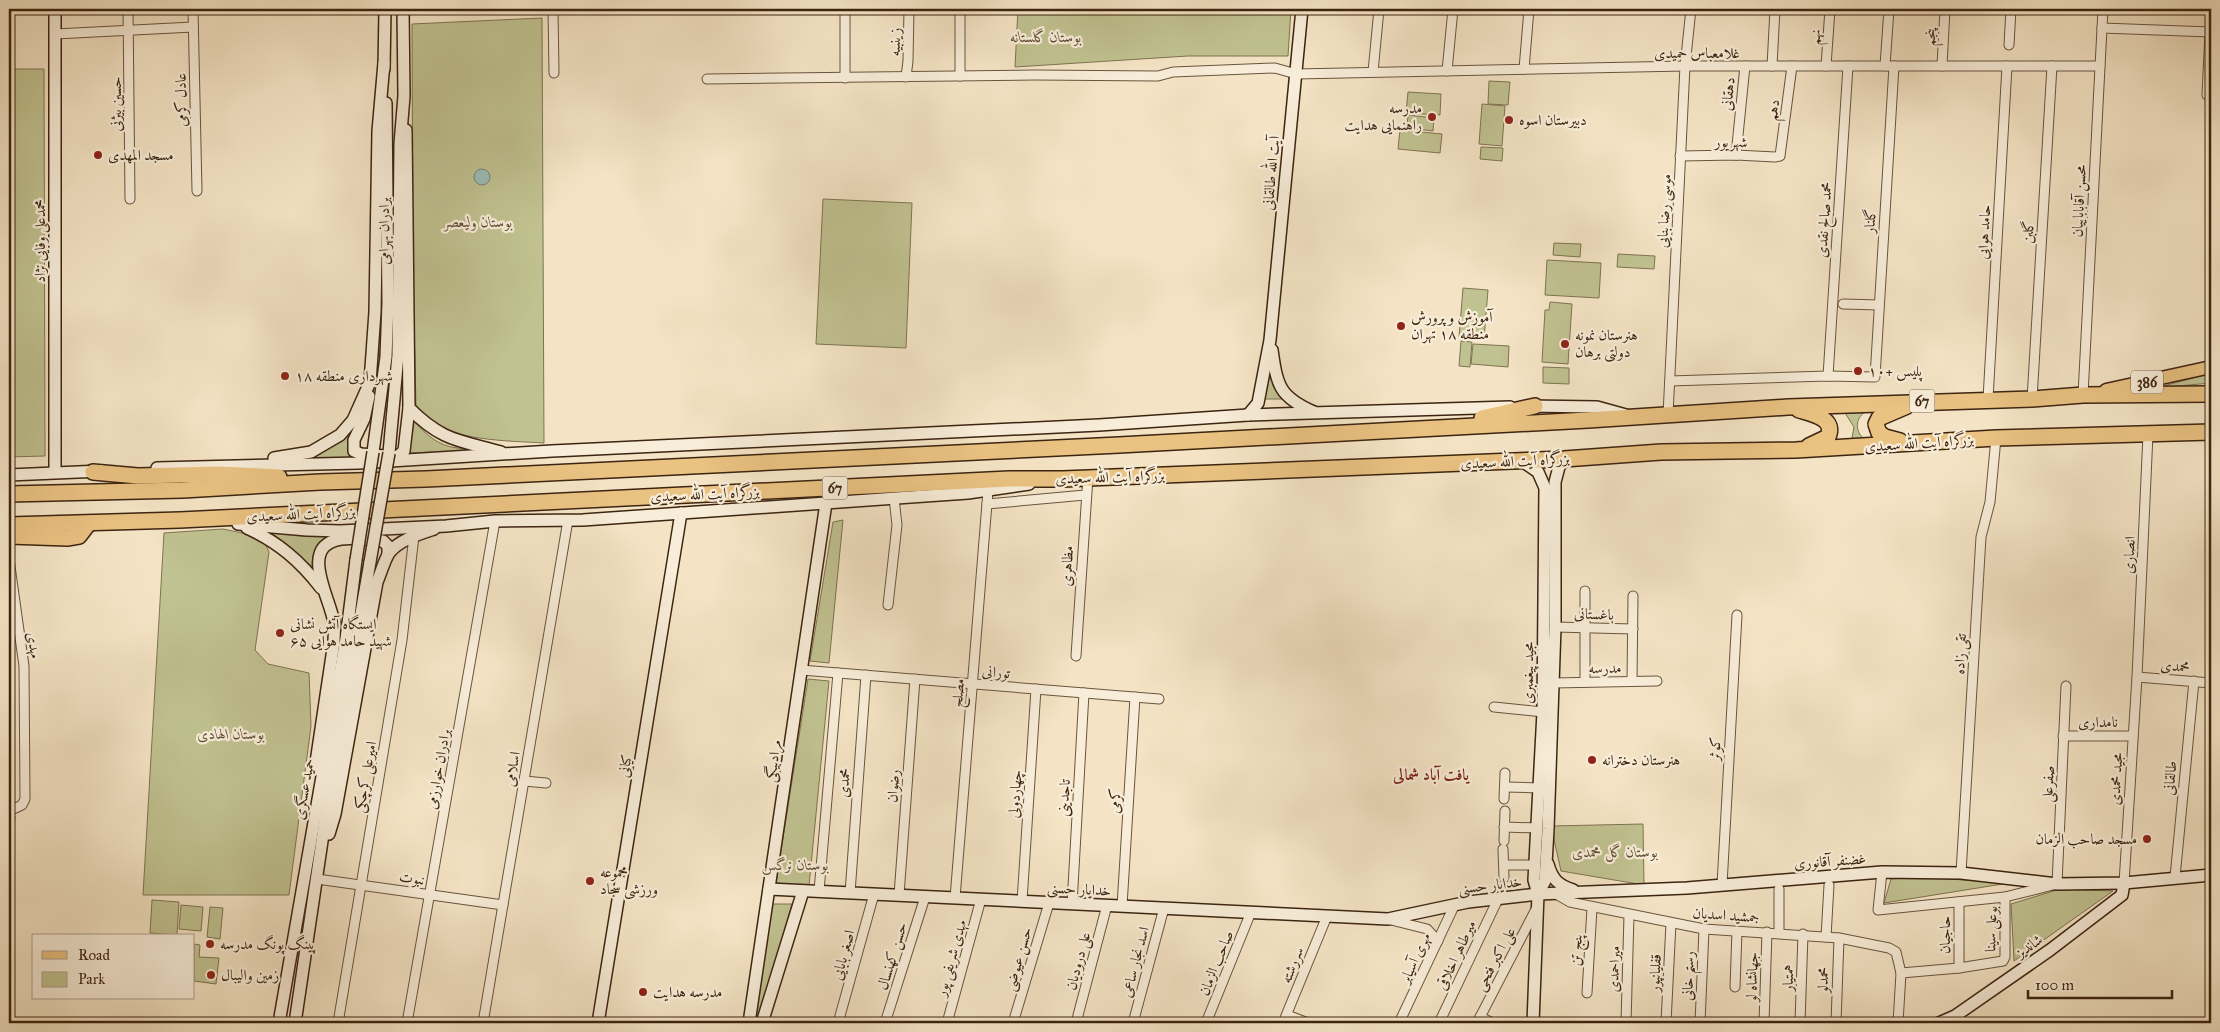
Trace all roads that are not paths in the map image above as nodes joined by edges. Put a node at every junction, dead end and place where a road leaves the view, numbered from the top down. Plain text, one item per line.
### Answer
1 (55, 9) edge
2 (128, 9) edge
3 (194, 9) edge
4 (385, 9) edge
5 (403, 9) edge
6 (553, 9) edge
7 (845, 9) edge
8 (909, 9) edge
9 (960, 9) edge
10 (1302, 9) edge
11 (1379, 9) edge
12 (1453, 9) edge
13 (1529, 9) edge
14 (1691, 9) edge
15 (1775, 9) edge
16 (1830, 9) edge
17 (1888, 9) edge
18 (1945, 9) edge
19 (2011, 9) edge
20 (2103, 9) edge
21 (193, 26) junction
22 (2102, 28) junction
23 (128, 30) junction
24 (2211, 32) edge
25 (55, 34) junction
26 (2008, 45) dead end
27 (384, 63) junction
28 (1685, 66) junction
29 (1745, 66) junction
30 (1772, 66) junction
31 (1792, 66) junction
32 (1826, 66) junction
33 (1848, 66) junction
34 (1889, 66) junction
35 (1942, 66) junction
36 (2007, 66) junction
37 (2052, 66) junction
38 (2100, 66) junction
39 (1524, 70) junction
40 (1447, 71) junction
41 (1373, 72) junction
42 (554, 73) dead end
43 (1296, 74) junction
44 (960, 76) junction
45 (906, 77) junction
46 (845, 78) junction
47 (707, 79) dead end
48 (2207, 95) dead end
49 (404, 96) junction
50 (1736, 154) junction
51 (1680, 156) junction
52 (1780, 156) joint
53 (197, 191) dead end
54 (130, 199) dead end
55 (1843, 304) dead end
56 (1879, 305) junction
57 (1270, 340) junction
58 (2211, 367) edge
59 (1828, 376) junction
60 (1670, 381) junction
61 (370, 382) junction
62 (2211, 388) edge
63 (2178, 394) junction
64 (2211, 394) edge
65 (2083, 396) junction
66 (1988, 399) junction
67 (2032, 399) junction
68 (1920, 401) junction
69 (1535, 406) junction
70 (1788, 407) junction
71 (409, 408) junction
72 (1317, 413) junction
73 (1248, 415) junction
74 (1668, 415) junction
75 (1633, 416) junction
76 (1443, 427) junction
77 (2188, 432) junction
78 (2211, 432) edge
79 (2148, 434) junction
80 (1996, 438) junction
81 (2211, 439) edge
82 (1916, 444) junction
83 (1796, 450) junction
84 (510, 454) junction
85 (1564, 459) junction
86 (1522, 461) junction
87 (223, 465) junction
88 (56, 472) junction
89 (93, 472) junction
90 (9, 475) edge
91 (1088, 477) junction
92 (1063, 479) junction
93 (320, 482) junction
94 (1550, 487) junction
95 (988, 491) junction
96 (9, 494) edge
97 (1085, 495) junction
98 (894, 498) junction
99 (826, 503) junction
100 (987, 504) junction
101 (681, 513) junction
102 (180, 520) junction
103 (496, 520) junction
104 (568, 520) junction
105 (89, 523) junction
106 (238, 524) junction
107 (9, 525) edge
108 (446, 526) junction
109 (9, 536) edge
110 (414, 536) junction
111 (388, 554) junction
112 (9, 559) edge
113 (356, 560) joint
114 (370, 562) joint
115 (1586, 591) dead end
116 (326, 595) junction
117 (1633, 596) dead end
118 (888, 605) dead end
119 (12, 612) edge
120 (1737, 615) dead end
121 (1555, 627) junction
122 (1585, 628) junction
123 (1633, 629) junction
124 (1076, 656) dead end
125 (801, 670) junction
126 (838, 673) junction
127 (866, 675) junction
128 (2137, 677) junction
129 (915, 679) junction
130 (1657, 680) dead end
131 (1632, 681) junction
132 (2194, 681) junction
133 (1585, 682) junction
134 (2211, 683) edge
135 (972, 684) junction
136 (1548, 684) junction
137 (2066, 686) dead end
138 (1036, 689) junction
139 (1084, 693) junction
140 (1135, 697) junction
141 (1159, 699) dead end
142 (1494, 707) dead end
143 (1543, 712) junction
144 (2064, 736) junction
145 (2133, 736) junction
146 (1505, 773) dead end
147 (524, 781) junction
148 (546, 783) dead end
149 (1506, 787) junction
150 (1540, 788) junction
151 (1504, 799) dead end
152 (9, 811) edge
153 (1505, 811) dead end
154 (1504, 827) junction
155 (1538, 828) junction
156 (1546, 852) junction
157 (1504, 865) junction
158 (1535, 865) junction
159 (1882, 872) junction
160 (1961, 873) junction
161 (2211, 875) edge
162 (317, 876) junction
163 (2175, 877) junction
164 (1504, 878) dead end
165 (303, 883) junction
166 (2124, 883) junction
167 (2057, 884) junction
168 (361, 885) junction
169 (1722, 885) junction
170 (1829, 885) dead end
171 (769, 889) junction
172 (1779, 889) dead end
173 (803, 891) junction
174 (819, 891) junction
175 (1579, 892) junction
176 (850, 893) junction
177 (874, 894) junction
178 (1538, 894) junction
179 (1556, 894) junction
180 (430, 895) junction
181 (899, 895) junction
182 (925, 897) junction
183 (2005, 897) junction
184 (956, 898) junction
185 (982, 899) junction
186 (1498, 899) junction
187 (1022, 901) junction
188 (1959, 902) junction
189 (1049, 903) junction
190 (1072, 904) junction
191 (1455, 904) junction
192 (503, 905) junction
193 (1107, 905) junction
194 (1122, 906) junction
195 (1537, 907) junction
196 (1164, 908) junction
197 (1592, 908) junction
198 (1252, 912) junction
199 (1629, 915) junction
200 (1327, 916) junction
201 (1388, 919) junction
202 (1671, 923) junction
203 (1704, 929) junction
204 (1737, 931) junction
205 (1767, 932) junction
206 (1779, 932) junction
207 (1803, 934) junction
208 (1826, 937) junction
209 (1839, 938) junction
210 (1438, 942) junction
211 (1958, 968) junction
212 (1901, 973) junction
213 (1735, 987) dead end
214 (1588, 993) dead end
215 (1285, 1019) edge
216 (1478, 1020) edge
217 (279, 1023) edge
218 (295, 1023) edge
219 (338, 1023) edge
220 (407, 1023) edge
221 (483, 1023) edge
222 (598, 1023) edge
223 (749, 1023) edge
224 (762, 1023) edge
225 (838, 1023) edge
226 (885, 1023) edge
227 (947, 1023) edge
228 (1013, 1023) edge
229 (1076, 1023) edge
230 (1133, 1023) edge
231 (1206, 1023) edge
232 (1308, 1023) edge
233 (1399, 1023) edge
234 (1439, 1023) edge
235 (1493, 1023) edge
236 (1533, 1023) edge
237 (1626, 1023) edge
238 (1666, 1023) edge
239 (1700, 1023) edge
240 (1764, 1023) edge
241 (1800, 1023) edge
242 (1836, 1023) edge
243 (1898, 1023) edge
244 (1939, 1023) edge

1 - 25 main road, محمدعلی وفایی نژاد
2 - 23 street, حسین بیژنی
3 - 21 street, عادل کرمی
4 - 27 main road, برادران بهرامی
5 - 49 main road, برادران بهرامی
6 - 42 street
7 - 46 street
8 - 45 street, زینبیه
9 - 44 street
10 - 43 main road, آیت الله طالقانی
11 - 41 street
12 - 40 street
13 - 39 street
14 - 28 street, موسی رضا بنایی
15 - 30 street
16 - 32 street, نهم
17 - 34 street, گلنار
18 - 35 street, پنجم
19 - 26 street
20 - 22 street, محسن آقاباباییان
21 - 23 street
21 - 53 street, عادل کرمی
22 - 24 street
22 - 38 street, محسن آقاباباییان
23 - 25 street
23 - 54 street, حسین بیژنی
24 - 48 street
25 - 88 main road, محمدعلی وفایی نژاد
27 - 61 main road
27 - 113 main road, برادران بهرامی, bridge
28 - 29 street, غلامعباس حمیدی
28 - 39 street, غلامعباس حمیدی
28 - 51 street, موسی رضا بنایی
29 - 30 street, غلامعباس حمیدی
29 - 50 street, دهقانی
30 - 31 street, غلامعباس حمیدی
31 - 32 street, غلامعباس حمیدی
31 - 52 street, دهم
32 - 33 street, غلامعباس حمیدی
33 - 34 street, غلامعباس حمیدی
33 - 59 street, محمد صالح نقدی
34 - 35 street, غلامعباس حمیدی
34 - 56 street, گلنار
35 - 36 street, غلامعباس حمیدی
36 - 37 street, غلامعباس حمیدی
36 - 66 street, حامد هوایی
37 - 38 street, غلامعباس حمیدی
37 - 67 street, گلبن
38 - 65 street, محسن آقاباباییان
39 - 40 street, غلامعباس حمیدی
40 - 41 street, غلامعباس حمیدی
41 - 43 street, غلامعباس حمیدی
43 - 44 street, غلامعباس حمیدی
43 - 57 main road, آیت الله طالقانی
44 - 45 street, غلامعباس حمیدی
45 - 46 street, غلامعباس حمیدی
46 - 47 street, غلامعباس حمیدی
49 - 71 main road
49 - 114 main road, برادران بهرامی, bridge
50 - 51 street, شهریور
50 - 52 street, شهریور
51 - 60 street, موسی رضا بنایی
55 - 56 street
56 - 59 street, گلنار
57 - 72 main road, آیت الله طالقانی
57 - 73 main road, آیت الله طالقانی
58 - 65 main road, 386
59 - 60 street
60 - 74 street, موسی رضا بنایی
61 - 71 main road
61 - 87 main road
62 - 63 highway
63 - 64 highway, بزرگراه آیت الله سعیدی / 67
63 - 65 highway, بزرگراه آیت الله سعیدی / 67
65 - 67 highway, بزرگراه آیت الله سعیدی / 67
66 - 67 highway, بزرگراه آیت الله سعیدی / 67
66 - 68 highway, بزرگراه آیت الله سعیدی / 67
68 - 70 highway, بزرگراه آیت الله سعیدی / 67
68 - 82 highway
69 - 72 main road, بزرگراه آیت الله سعیدی
69 - 75 main road, بزرگراه آیت الله سعیدی
69 - 76 highway
70 - 74 highway, بزرگراه آیت الله سعیدی / 67
70 - 83 highway
71 - 84 main road
72 - 73 main road, بزرگراه آیت الله سعیدی
73 - 84 main road, بزرگراه آیت الله سعیدی
74 - 75 highway, بزرگراه آیت الله سعیدی / 67
75 - 76 highway, بزرگراه آیت الله سعیدی / 67
76 - 93 highway, بزرگراه آیت الله سعیدی / 67
77 - 78 highway, بزرگراه آیت الله سعیدی / 67
77 - 79 highway, بزرگراه آیت الله سعیدی / 67
77 - 81 main road
79 - 80 highway, بزرگراه آیت الله سعیدی / 67
79 - 128 street, انصاری
80 - 82 highway, بزرگراه آیت الله سعیدی / 67
80 - 160 street, تقی زاده
82 - 83 highway, بزرگراه آیت الله سعیدی / 67
83 - 85 highway, بزرگراه آیت الله سعیدی / 67
84 - 87 main road, بزرگراه آیت الله سعیدی
85 - 86 highway, بزرگراه آیت الله سعیدی / 67
85 - 94 main road
86 - 91 highway, بزرگراه آیت الله سعیدی / 67
86 - 94 main road
87 - 89 main road
88 - 89 main road
88 - 90 main road
89 - 93 highway
91 - 92 highway, بزرگراه آیت الله سعیدی / 67
91 - 97 street, مظاهری
92 - 95 main road
92 - 102 highway, بزرگراه آیت الله سعیدی / 67
93 - 96 highway, بزرگراه آیت الله سعیدی / 67
94 - 121 main road, مجید پیغمبری
94 - 136 main road, مجید پیغمبری
95 - 98 main road
95 - 100 street, مصلح
97 - 100 street
97 - 124 street, مظاهری
98 - 99 main road
98 - 118 street
99 - 101 main road
99 - 125 main road, مرادبیگی
100 - 135 street, مصلح
101 - 104 main road
101 - 222 main road, کیانی
102 - 105 highway, بزرگراه آیت الله سعیدی / 67
102 - 106 main road
103 - 104 main road
103 - 108 main road
103 - 180 street, برادران خوارزمی
104 - 147 street, اسلامی
105 - 107 highway, بزرگراه آیت الله سعیدی / 67
105 - 109 highway
106 - 108 main road
106 - 116 main road
108 - 110 main road
110 - 111 main road
110 - 168 street, امیرعلی کرچکی
111 - 116 main road
111 - 162 main road
112 - 119 street, مهدی
113 - 165 main road, حمید عسگری
114 - 162 main road, حمید عسگری
115 - 122 street
116 - 165 main road
117 - 123 street
119 - 152 street, مهدی
120 - 169 street, کوثر
121 - 122 street, باغستانی
121 - 136 main road, مجید پیغمبری
122 - 123 street, باغستانی
122 - 133 street
123 - 131 street
125 - 126 street, تورانی
125 - 171 main road, مرادبیگی
126 - 127 street, تورانی
126 - 174 street
127 - 129 street, تورانی
127 - 176 street, محمدی
128 - 132 street, محمدی
128 - 145 street, مجید محمدی
129 - 135 street, تورانی
129 - 181 street, رضوان
130 - 131 street, مدرسه
131 - 133 street, مدرسه
132 - 134 street, محمدی
132 - 163 street, طالقانی
133 - 136 street, مدرسه
135 - 138 street, تورانی
135 - 184 street, مصلح
136 - 143 main road, مجید پیغمبری
136 - 156 main road, مجید پیغمبری
137 - 144 street, صفرعلی
138 - 139 street, تورانی
138 - 187 street, چهاردولی
139 - 140 street, تورانی
139 - 190 street, تاجدینی
140 - 141 street, تورانی
140 - 194 street, کرمی
142 - 143 street
143 - 150 main road, مجید پیغمبری
144 - 145 street, نامداری
144 - 167 street, صفرعلی
145 - 166 street, مجید محمدی
146 - 149 street
147 - 148 street
147 - 192 street, اسلامی
149 - 150 street
149 - 151 street
150 - 155 main road, مجید پیغمبری
153 - 154 street
154 - 155 street
154 - 157 street
155 - 158 main road, مجید پیغمبری
156 - 175 main road
156 - 178 main road, مجید پیغمبری
157 - 158 street
157 - 164 street
158 - 178 main road, مجید پیغمبری
159 - 160 main road, غضنفر آقانوری
159 - 169 main road, غضنفر آقانوری
159 - 188 street
160 - 167 main road, غضنفر آقانوری
161 - 163 main road, غضنفر آقانوری
162 - 168 street, نبوت
162 - 218 main road, حمید عسگری
163 - 166 main road, غضنفر آقانوری
165 - 217 main road, حمید عسگری
166 - 167 main road, غضنفر آقانوری
166 - 244 main road, شاندیز
167 - 183 street
168 - 180 street, نبوت
168 - 219 street, امیرعلی کرچکی
169 - 175 main road, غضنفر آقانوری
170 - 208 street
171 - 173 main road, خدایار حسنی
171 - 223 main road, مرادبیگی
172 - 206 street
173 - 174 main road, خدایار حسنی
173 - 224 main road
174 - 176 main road, خدایار حسنی
175 - 179 main road, غضنفر آقانوری
176 - 177 main road, خدایار حسنی
177 - 181 main road, خدایار حسنی
177 - 225 street, اصغر بابایی
178 - 179 main road, غضنفر آقانوری
178 - 186 main road, خدایار حسنی
178 - 195 main road, مجید پیغمبری
179 - 197 street, جمشید اسدیان
180 - 192 street, نبوت
180 - 220 street, برادران خوارزمی
181 - 182 main road, خدایار حسنی
182 - 184 main road, خدایار حسنی
182 - 226 street, حسن کهنسال
183 - 188 street
183 - 211 street, بوعلی سینا
184 - 185 main road, خدایار حسنی
185 - 187 main road, خدایار حسنی
185 - 227 street, مهدی شریفی پور
186 - 191 main road, خدایار حسنی
186 - 234 street, میرطاهر اخلاقی
187 - 189 main road, خدایار حسنی
188 - 211 street, حاجیان
189 - 190 main road, خدایار حسنی
189 - 228 street, حسن عیوضی
190 - 193 main road, خدایار حسنی
191 - 201 main road, خدایار حسنی
191 - 210 street, مهری آسیابر
192 - 221 street, اسلامی
193 - 194 main road, خدایار حسنی
193 - 229 street, علی درودیان
194 - 196 main road, خدایار حسنی
195 - 216 street, علی اکبر فتحی
195 - 236 main road, مجید پیغمبری
196 - 198 main road, خدایار حسنی
196 - 230 street, اسد نجار ساعی
197 - 199 street, جمشید اسدیان
197 - 214 street, پنج تن
198 - 200 main road, خدایار حسنی
198 - 231 street, صاحب الزمان
199 - 202 street, جمشید اسدیان
199 - 237 street, میراحمدی
200 - 201 main road, خدایار حسنی
200 - 215 street, سررشته
201 - 210 street, خدایار حسنی
202 - 203 street, جمشید اسدیان
202 - 238 street, قفلیانپور
203 - 204 street, جمشید اسدیان
203 - 239 street, رستم خانی
204 - 205 street, جمشید اسدیان
204 - 213 street
205 - 206 street, جمشید اسدیان
205 - 240 street, جهانشاه لو
206 - 207 street, جمشید اسدیان
207 - 208 street, جمشید اسدیان
207 - 241 street, همتیار
208 - 209 street, جمشید اسدیان
209 - 212 street, جمشید اسدیان
209 - 242 street, محمدلو
210 - 233 street, مهری آسیابر
211 - 212 street
212 - 243 street
215 - 232 street
216 - 235 street

